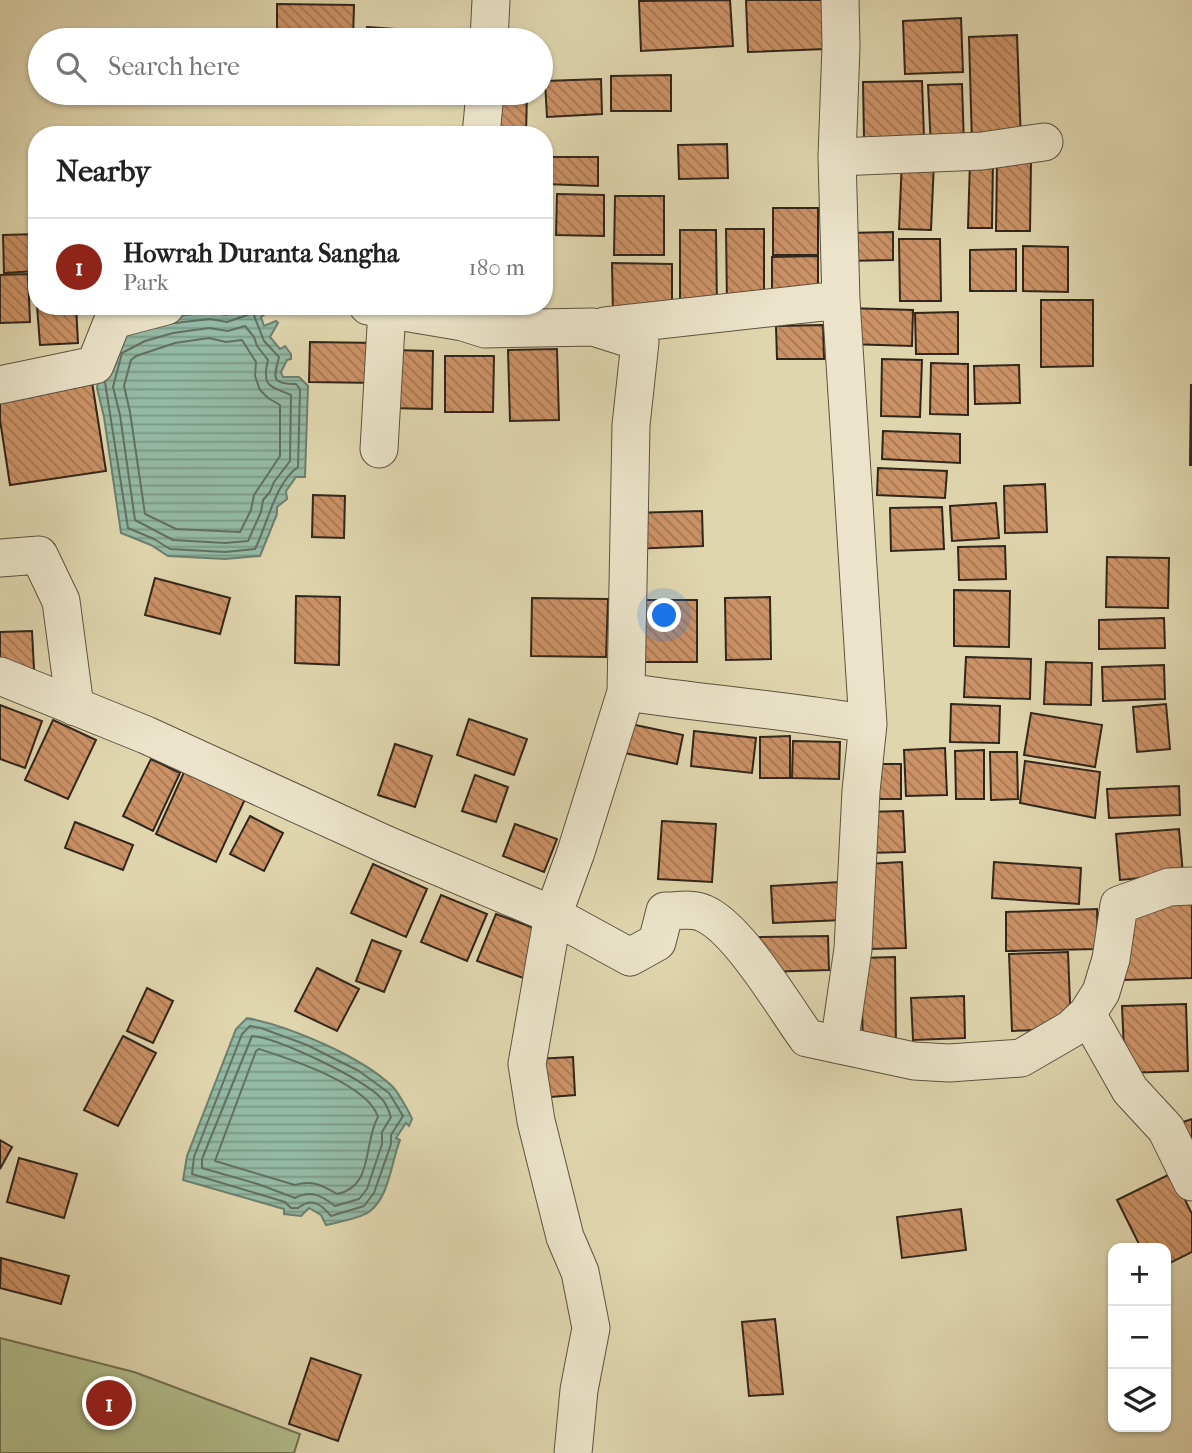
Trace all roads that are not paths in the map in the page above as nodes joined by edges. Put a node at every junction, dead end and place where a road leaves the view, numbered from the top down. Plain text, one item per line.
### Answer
1 (491, 0) edge
2 (840, 0) edge
3 (490, 28) edge
4 (484, 105) edge
5 (482, 126) edge
6 (1044, 142) dead end
7 (837, 157) junction
8 (841, 300) junction
9 (133, 315) edge
10 (377, 315) edge
11 (465, 315) edge
12 (593, 327) junction
13 (0, 385) edge
14 (379, 449) dead end
15 (0, 558) edge
16 (0, 676) edge
17 (626, 692) junction
18 (75, 707) junction
19 (867, 724) junction
20 (1192, 886) edge
21 (553, 915) junction
22 (1087, 1014) junction
23 (839, 1045) junction
24 (1192, 1182) edge
25 (573, 1453) edge

1 - 3 street
2 - 7 street
4 - 5 street
6 - 7 street
7 - 8 street
8 - 12 street
8 - 19 street
9 - 13 street
10 - 14 street
11 - 12 street
12 - 17 street
15 - 18 street
16 - 18 street
17 - 19 street
17 - 21 street
18 - 21 street
19 - 23 street
20 - 22 street
21 - 23 street
21 - 25 street
22 - 23 street
22 - 24 street

